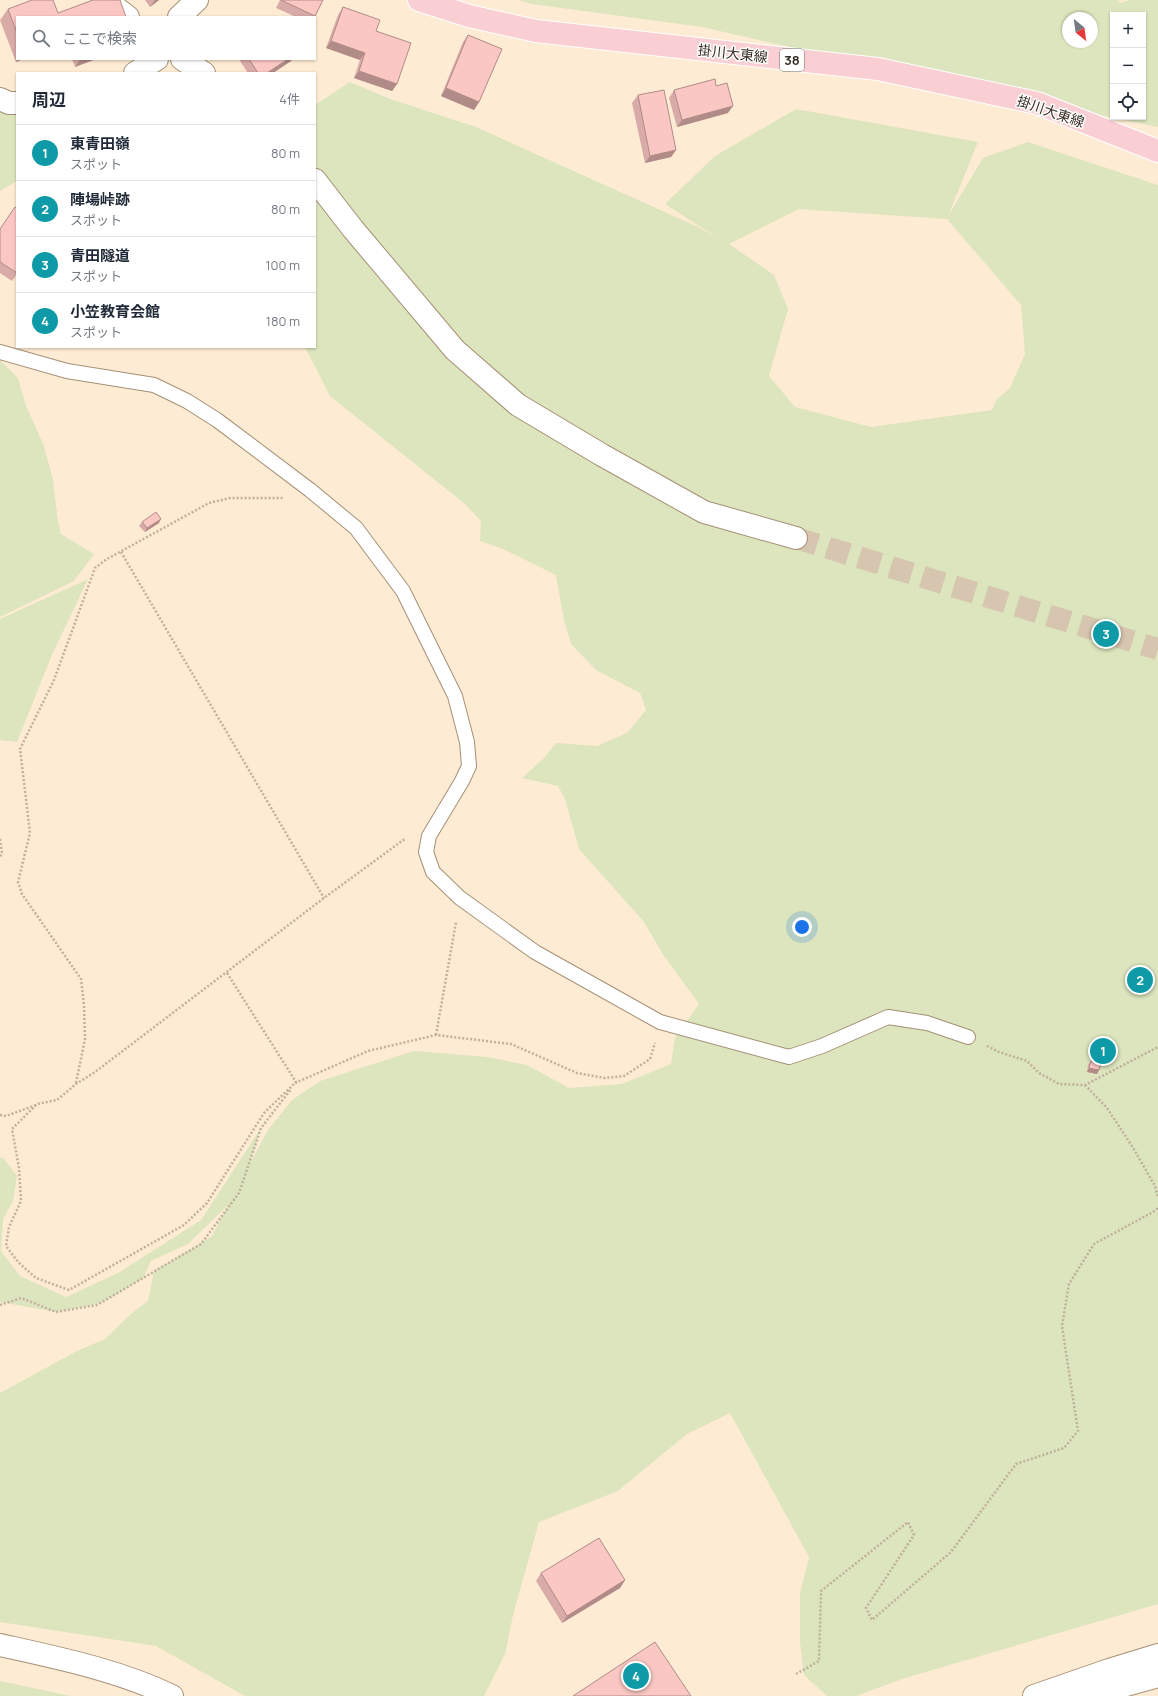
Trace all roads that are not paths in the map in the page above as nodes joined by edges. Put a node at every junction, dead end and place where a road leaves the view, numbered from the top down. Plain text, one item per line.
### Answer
1 (106, 0) edge
2 (197, 0) edge
3 (420, 0) edge
4 (127, 16) edge
5 (180, 16) edge
6 (155, 60) edge
7 (184, 60) edge
8 (137, 72) edge
9 (202, 72) edge
10 (0, 99) edge
11 (16, 104) edge
12 (1158, 152) edge
13 (316, 181) edge
14 (0, 352) edge
15 (796, 538) tunnel mouth
16 (968, 1037) road end
17 (0, 1645) edge
18 (1158, 1656) edge
19 (1158, 1676) edge
20 (172, 1696) edge
21 (1034, 1696) edge
22 (1072, 1696) edge

1 - 4 street
2 - 5 street
3 - 12 main road, 掛川大東線 / 38
6 - 8 street
7 - 9 street
10 - 11 street
13 - 15 street
14 - 16 lane
17 - 20 street
18 - 21 street
19 - 22 street

